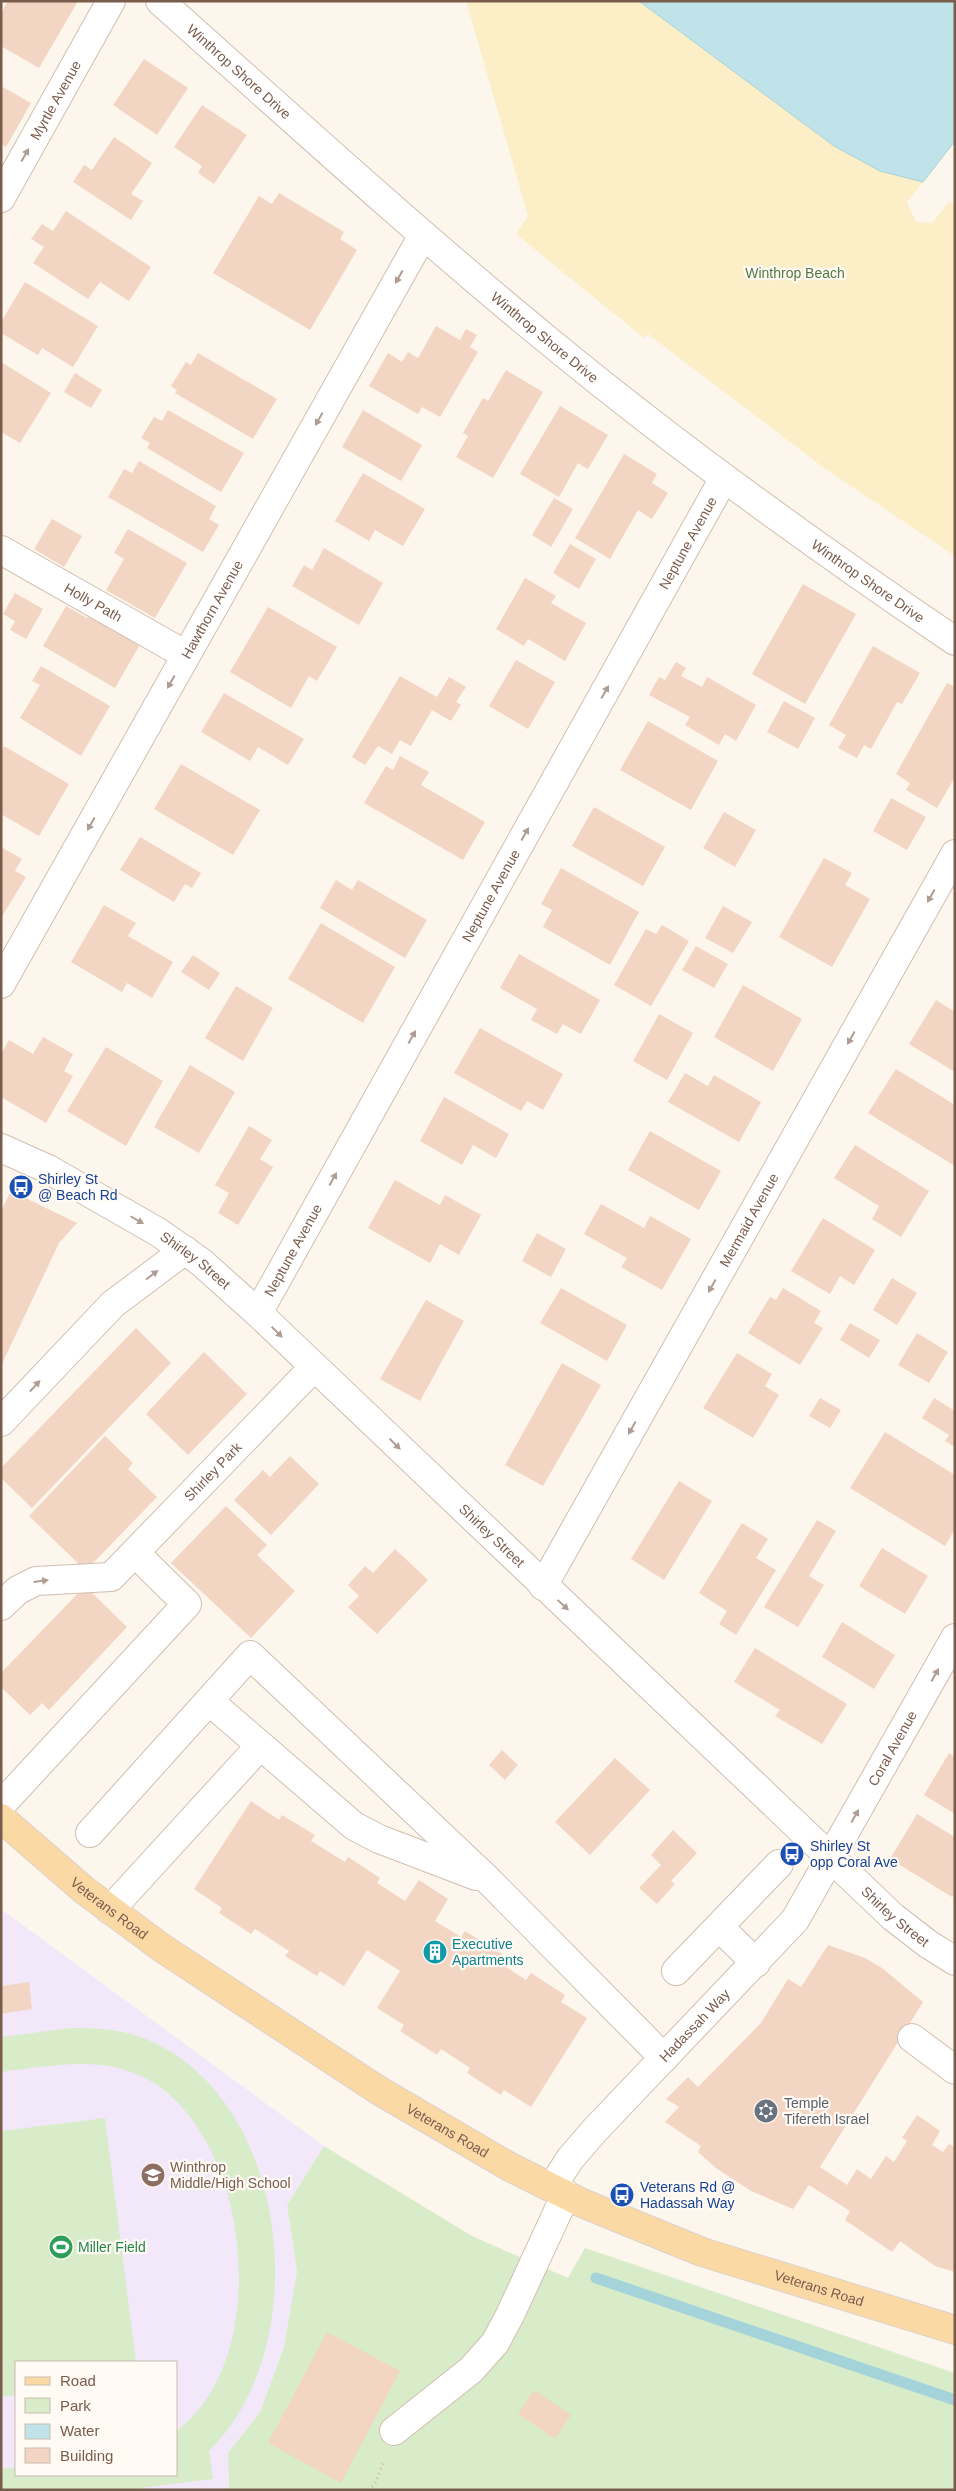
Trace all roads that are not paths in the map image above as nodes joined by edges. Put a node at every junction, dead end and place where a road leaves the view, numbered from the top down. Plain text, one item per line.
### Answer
1 (111, 1) edge
2 (160, 1) edge
3 (1, 198) edge
4 (423, 235) junction
5 (724, 478) junction
6 (1, 550) edge
7 (955, 641) edge
8 (186, 654) junction
9 (955, 854) edge
10 (1, 984) edge
11 (1, 1148) edge
12 (185, 1250) junction
13 (258, 1313) junction
14 (314, 1367) junction
15 (1, 1422) edge
16 (135, 1553) junction
17 (543, 1586) junction
18 (1, 1606) edge
19 (955, 1638) edge
20 (209, 1701) junction
21 (260, 1746) junction
22 (1, 1805) edge
23 (1, 1818) edge
24 (90, 1833) dead end
25 (832, 1859) junction
26 (779, 1864) dead end
27 (488, 1880) junction
28 (110, 1910) junction
29 (718, 1927) junction
30 (955, 1961) edge
31 (756, 1963) junction
32 (676, 1971) dead end
33 (912, 2038) dead end
34 (664, 2058) junction
35 (955, 2070) edge
36 (559, 2191) junction
37 (955, 2330) edge
38 (394, 2431) dead end

3 -> 1 street, Myrtle Avenue
2 - 4 street, Winthrop Shore Drive
4 - 5 street, Winthrop Shore Drive
4 -> 8 street, Hawthorn Avenue
5 - 7 street, Winthrop Shore Drive
13 -> 5 street, Neptune Avenue
6 - 8 street, Holly Path
8 -> 10 street, Hawthorn Avenue
9 -> 17 street, Mermaid Avenue
11 -> 12 street, Shirley Street
12 - 13 street, Shirley Street
15 -> 12 street
13 -> 14 street, Shirley Street
14 - 16 street, Shirley Park
14 -> 17 street, Shirley Street
18 -> 16 street, Shirley Park
16 - 22 street
17 -> 25 street, Shirley Street
25 -> 19 street, Coral Avenue
20 - 21 street
20 - 24 street
20 - 27 street
21 - 27 street
21 - 28 street
23 - 28 main road, Veterans Road
25 - 30 street, Shirley Street
25 - 31 street, Hadassah Way
26 - 29 street
27 - 34 street
28 - 36 main road, Veterans Road
29 - 31 street
29 - 32 street
31 - 34 street, Hadassah Way
33 - 35 street
34 - 36 street, Hadassah Way
36 - 37 main road, Veterans Road
36 - 38 street, Hadassah Way

